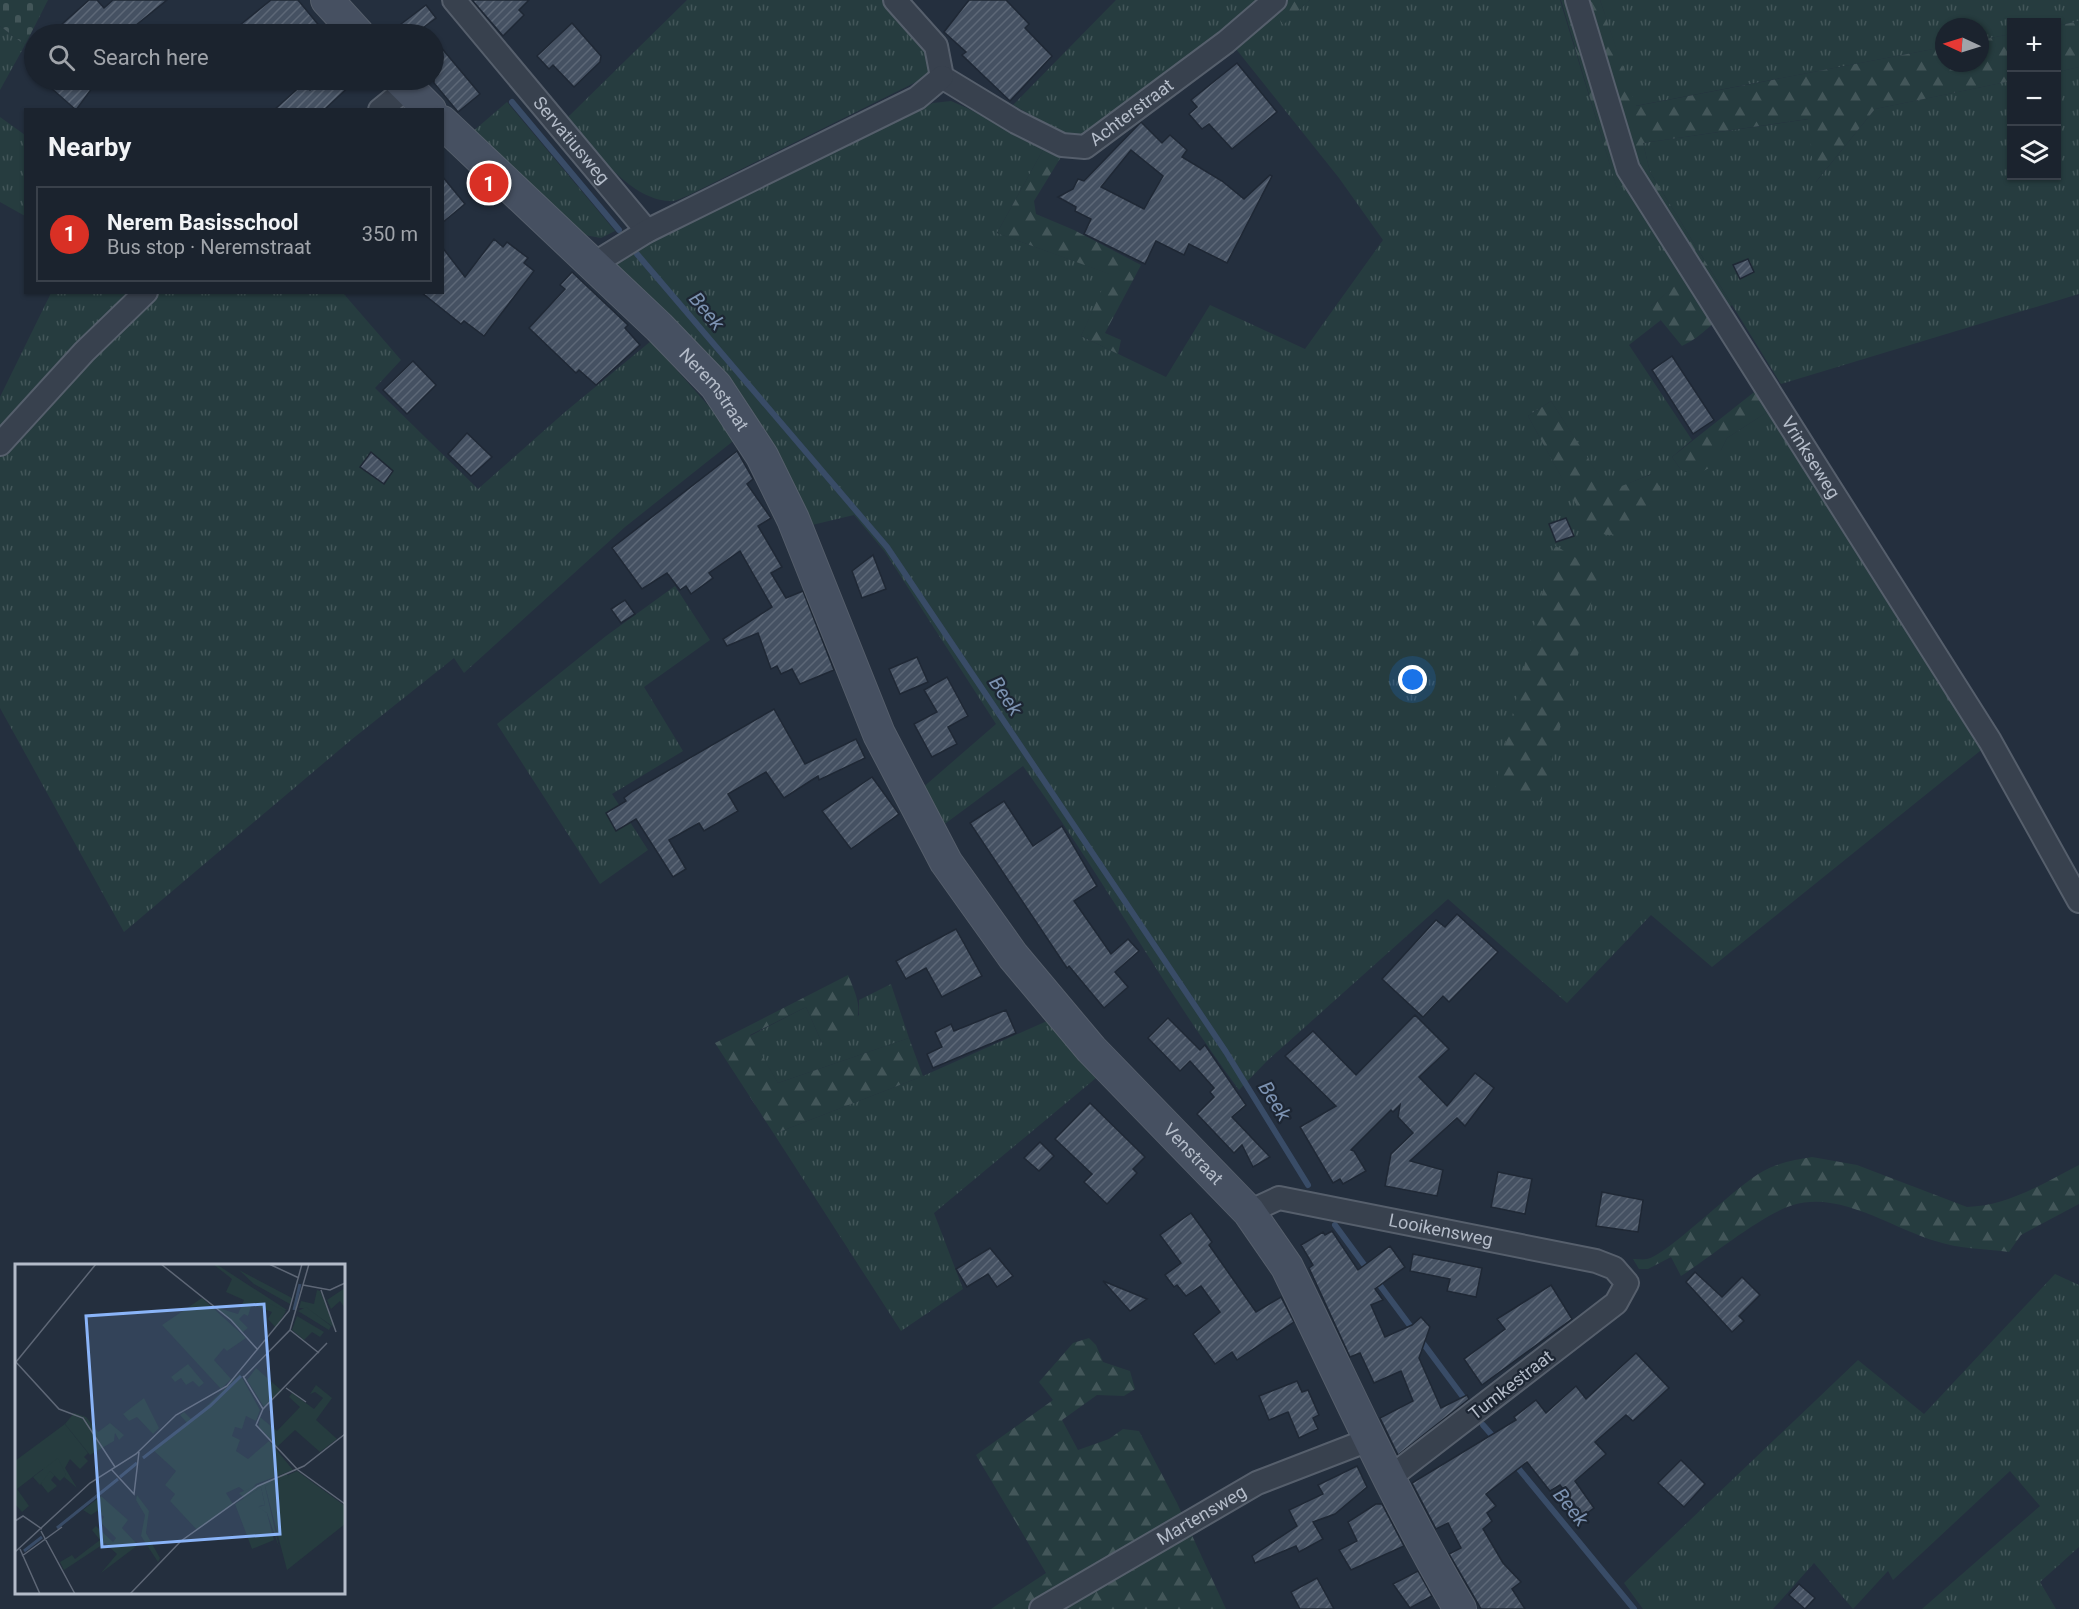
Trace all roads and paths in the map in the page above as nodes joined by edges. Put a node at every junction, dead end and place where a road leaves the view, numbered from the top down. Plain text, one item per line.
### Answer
1 (327, 0) edge
2 (454, 0) edge
3 (895, 0) edge
4 (1275, 0) edge
5 (1577, 0) edge
6 (349, 24) edge
7 (942, 77) junction
8 (398, 90) edge
9 (410, 90) edge
10 (382, 108) edge
11 (428, 108) edge
12 (444, 124) edge
13 (647, 231) junction
14 (592, 265) junction
15 (144, 294) edge
16 (0, 444) edge
17 (879, 734) joint
18 (2079, 901) edge
19 (1249, 1212) junction
20 (1627, 1283) joint
21 (1371, 1439) junction
22 (1388, 1479) junction
23 (1041, 1609) edge
24 (1460, 1609) edge

1 - 6 street
2 - 13 street, Servatiusweg
3 - 7 street
4 - 7 street, Achterstraat
5 - 18 street, Vrinkseweg
7 - 13 street
8 - 10 street
9 - 11 street
12 - 14 street, Neremstraat
13 - 14 street
14 - 17 street, Neremstraat
15 - 16 street
17 - 19 street, Venstraat
19 - 20 street, Looikensweg
19 - 21 street, Venstraat
20 - 22 street, Tumkestraat
21 - 22 street, Venstraat
21 - 23 street, Martensweg
22 - 24 street, Venstraat

